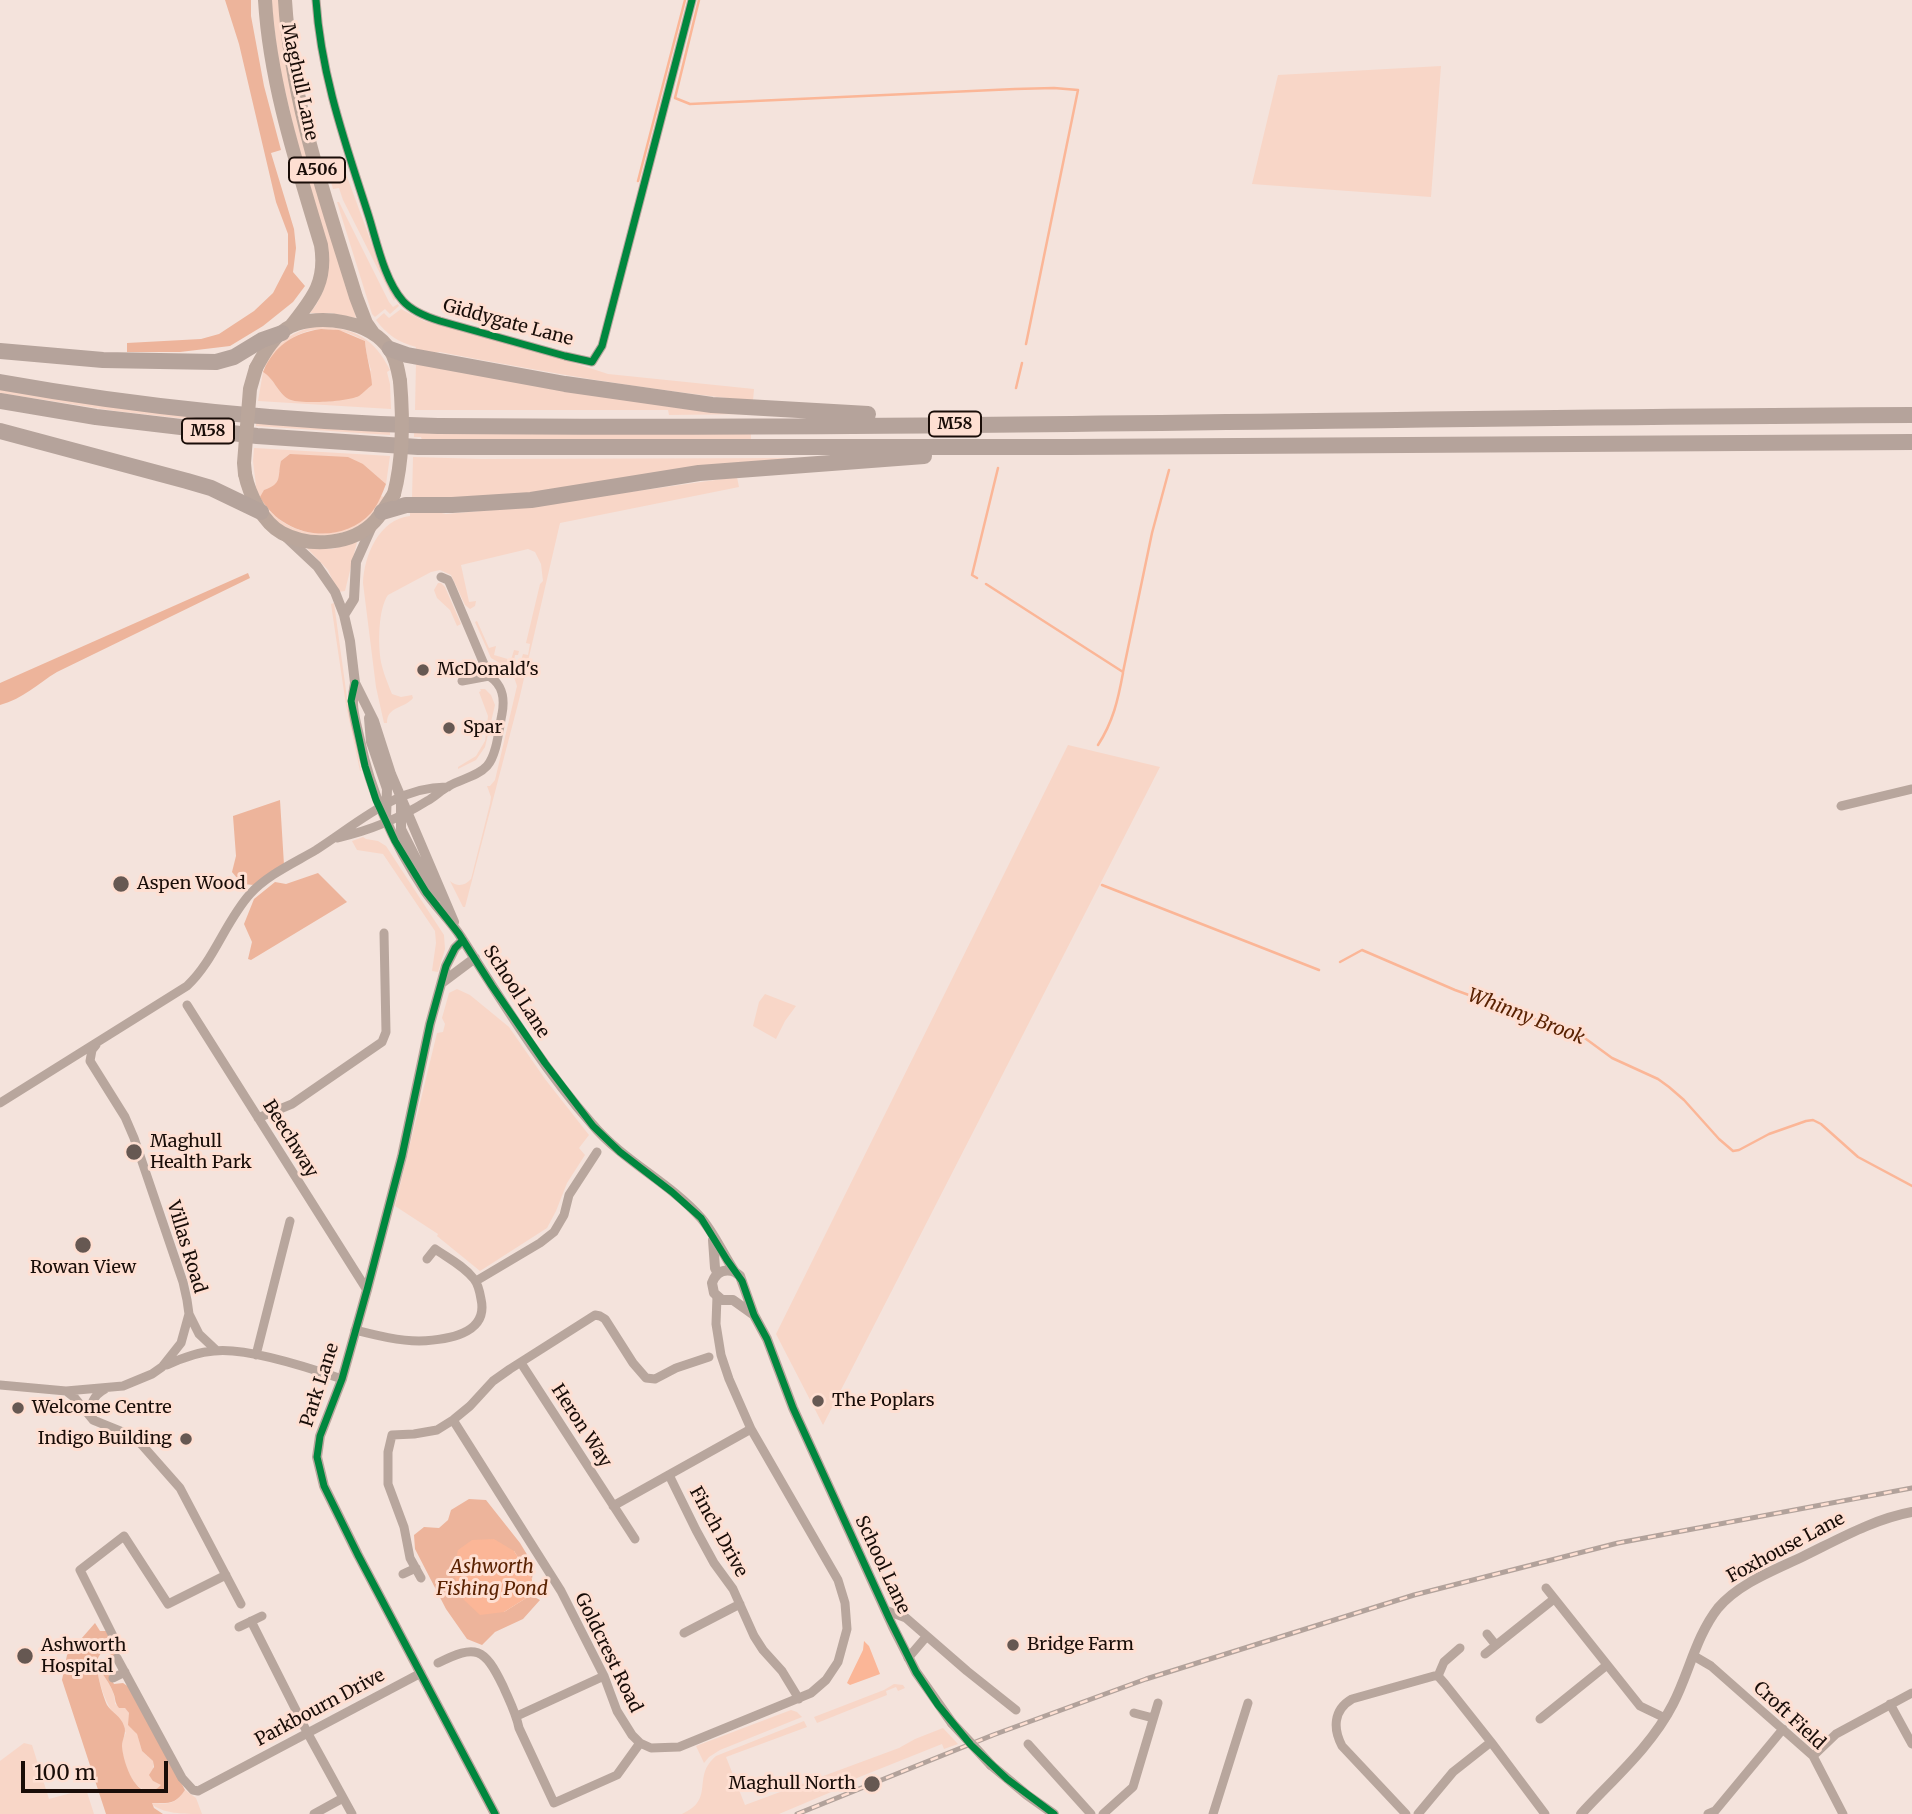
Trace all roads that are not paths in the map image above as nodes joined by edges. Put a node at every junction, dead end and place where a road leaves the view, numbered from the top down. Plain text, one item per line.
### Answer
1 (265, 0) edge
2 (285, 0) edge
3 (316, 0) edge
4 (692, 0) edge
5 (287, 329) junction
6 (373, 333) junction
7 (390, 349) junction
8 (0, 351) edge
9 (0, 382) edge
10 (0, 401) edge
11 (1912, 415) edge
12 (995, 424) junction
13 (0, 431) edge
14 (1912, 442) edge
15 (1070, 447) junction
16 (261, 512) junction
17 (378, 517) junction
18 (282, 533) junction
19 (441, 577) dead end
20 (344, 615) junction
21 (489, 676) junction
22 (463, 681) dead end
23 (355, 683) junction
24 (368, 708) junction
25 (448, 787) junction
26 (1912, 789) edge
27 (401, 797) junction
28 (383, 806) junction
29 (1841, 806) dead end
30 (404, 813) junction
31 (386, 821) junction
32 (332, 840) junction
33 (443, 913) junction
34 (384, 933) dead end
35 (461, 937) junction
36 (475, 958) junction
37 (443, 982) junction
38 (187, 1004) dead end
39 (100, 1042) junction
40 (76, 1056) junction
41 (90, 1062) junction
42 (0, 1103) edge
43 (258, 1118) junction
44 (597, 1152) dead end
45 (290, 1220) dead end
46 (713, 1237) junction
47 (427, 1259) dead end
48 (735, 1272) junction
49 (718, 1274) junction
50 (476, 1281) junction
51 (743, 1286) junction
52 (367, 1290) junction
53 (726, 1299) junction
54 (188, 1314) junction
55 (754, 1315) junction
56 (355, 1330) junction
57 (216, 1350) junction
58 (256, 1355) junction
59 (709, 1357) dead end
60 (520, 1363) junction
61 (162, 1367) junction
62 (342, 1379) junction
63 (0, 1385) edge
64 (107, 1389) junction
65 (66, 1391) junction
66 (93, 1420) junction
67 (453, 1420) junction
68 (751, 1429) junction
69 (669, 1475) junction
70 (614, 1506) junction
71 (1912, 1512) edge
72 (635, 1539) dead end
73 (416, 1568) junction
74 (403, 1574) dead end
75 (226, 1575) junction
76 (421, 1578) dead end
77 (1546, 1588) dead end
78 (1554, 1599) junction
79 (241, 1604) dead end
80 (740, 1604) junction
81 (885, 1610) junction
82 (261, 1616) dead end
83 (251, 1621) junction
84 (239, 1627) dead end
85 (684, 1633) dead end
86 (1487, 1634) dead end
87 (926, 1637) junction
88 (116, 1642) dead end
89 (1495, 1644) junction
90 (1460, 1648) dead end
91 (1485, 1654) dead end
92 (1694, 1656) junction
93 (117, 1658) dead end
94 (908, 1658) junction
95 (438, 1663) dead end
96 (1607, 1665) junction
97 (125, 1672) junction
98 (421, 1673) junction
99 (604, 1676) junction
100 (1438, 1676) junction
101 (113, 1678) dead end
102 (1912, 1693) edge
103 (799, 1699) junction
104 (1158, 1703) dead end
105 (1248, 1703) dead end
106 (1890, 1704) junction
107 (1016, 1710) dead end
108 (1551, 1710) junction
109 (1133, 1713) dead end
110 (517, 1716) junction
111 (1153, 1718) junction
112 (1665, 1718) junction
113 (1540, 1719) dead end
114 (1558, 1721) dead end
115 (1783, 1729) junction
116 (307, 1732) junction
117 (1491, 1742) junction
118 (640, 1743) junction
119 (1028, 1744) dead end
120 (1912, 1744) edge
121 (1813, 1756) junction
122 (343, 1798) junction
123 (314, 1814) edge
124 (352, 1814) edge
125 (495, 1814) edge
126 (1054, 1814) edge
127 (1091, 1814) edge
128 (1104, 1814) edge
129 (1213, 1814) edge
130 (1406, 1814) edge
131 (1418, 1814) edge
132 (1545, 1814) edge
133 (1581, 1814) edge
134 (1708, 1814) edge
135 (1843, 1814) edge

1 - 5 main road, Maghull Lane / A506
2 - 6 main road, Maghull Lane / A506
3 - 4 street, Giddygate Lane
5 - 6 main road, A506
5 - 8 highway
5 - 16 main road, A506, bridge
6 - 7 main road, A506
7 - 12 highway, M58
7 - 17 main road, A506, bridge
9 - 12 highway, M58
10 - 15 highway, M58
11 - 12 highway, M58
13 - 16 highway
14 - 15 highway, M58
15 - 17 highway, M58
16 - 18 main road, A506
17 - 18 main road, A506
17 - 20 street
18 - 20 street
19 - 21 street
20 - 23 street
21 - 22 street
21 - 25 street
23 - 24 street, School Lane
23 - 28 street, School Lane
24 - 27 street, School Lane
24 - 28 street, School Lane
25 - 27 street
25 - 30 street
26 - 29 street
27 - 28 street
27 - 30 street, School Lane
28 - 31 street, School Lane
28 - 32 street
30 - 31 street
30 - 33 street, School Lane
30 - 35 street, School Lane
31 - 32 street
31 - 33 street, School Lane
32 - 39 street
33 - 35 street, School Lane
34 - 43 street
35 - 36 street, School Lane
35 - 37 street, Park Lane
36 - 37 street
36 - 46 street, School Lane
37 - 52 street, Park Lane
38 - 43 street, Beechway
39 - 40 street
39 - 41 street
40 - 41 street
40 - 42 street
41 - 54 street, Villas Road
43 - 52 street, Beechway
44 - 50 street
45 - 58 street
46 - 48 street, School Lane
46 - 49 street
47 - 50 street
48 - 49 street
48 - 51 street, School Lane
49 - 53 street
50 - 56 street
51 - 53 street
51 - 55 street, School Lane
52 - 56 street, Park Lane
53 - 55 street, School Lane
53 - 68 street
54 - 57 street
54 - 61 street, Villas Road
55 - 81 street, School Lane
56 - 62 street, Park Lane
57 - 58 street
57 - 61 street
58 - 62 street
59 - 60 street
60 - 67 street
60 - 70 street, Heron Way
61 - 64 street, Villas Road
62 - 98 street, Park Lane
63 - 65 street, Villas Road
64 - 65 street, Villas Road
64 - 66 street
65 - 66 street
66 - 75 street
67 - 73 street
67 - 99 street, Goldcrest Road
68 - 69 street
68 - 103 street
69 - 70 street
69 - 80 street, Finch Drive
70 - 72 street, Heron Way
71 - 92 street, Foxhouse Lane
73 - 74 street
73 - 76 street
75 - 79 street
75 - 88 street
77 - 78 street
78 - 89 street
78 - 96 street
80 - 85 street, Finch Drive
80 - 103 street, Finch Drive
81 - 87 street
81 - 94 street, School Lane
82 - 83 street
83 - 84 street
83 - 116 street
86 - 89 street
87 - 94 street
87 - 107 street
89 - 91 street
90 - 100 street
92 - 112 street, Foxhouse Lane
92 - 115 street, Croft Field
93 - 97 street
94 - 126 street, School Lane, bridge
95 - 110 street
96 - 108 street
96 - 112 street
97 - 101 street
97 - 116 street, Parkbourn Drive
98 - 116 street, Parkbourn Drive
98 - 125 street, Park Lane
99 - 110 street
99 - 118 street, Goldcrest Road
100 - 117 street
100 - 130 street
102 - 106 street
103 - 118 street
104 - 111 street
105 - 129 street
106 - 120 street
106 - 121 street
108 - 113 street
108 - 114 street
109 - 111 street
110 - 118 street
111 - 128 street
112 - 133 street, Foxhouse Lane
115 - 121 street, Croft Field
115 - 134 street
116 - 122 street
117 - 131 street
117 - 132 street
119 - 127 street
121 - 135 street, Croft Field
122 - 123 street
122 - 124 street

